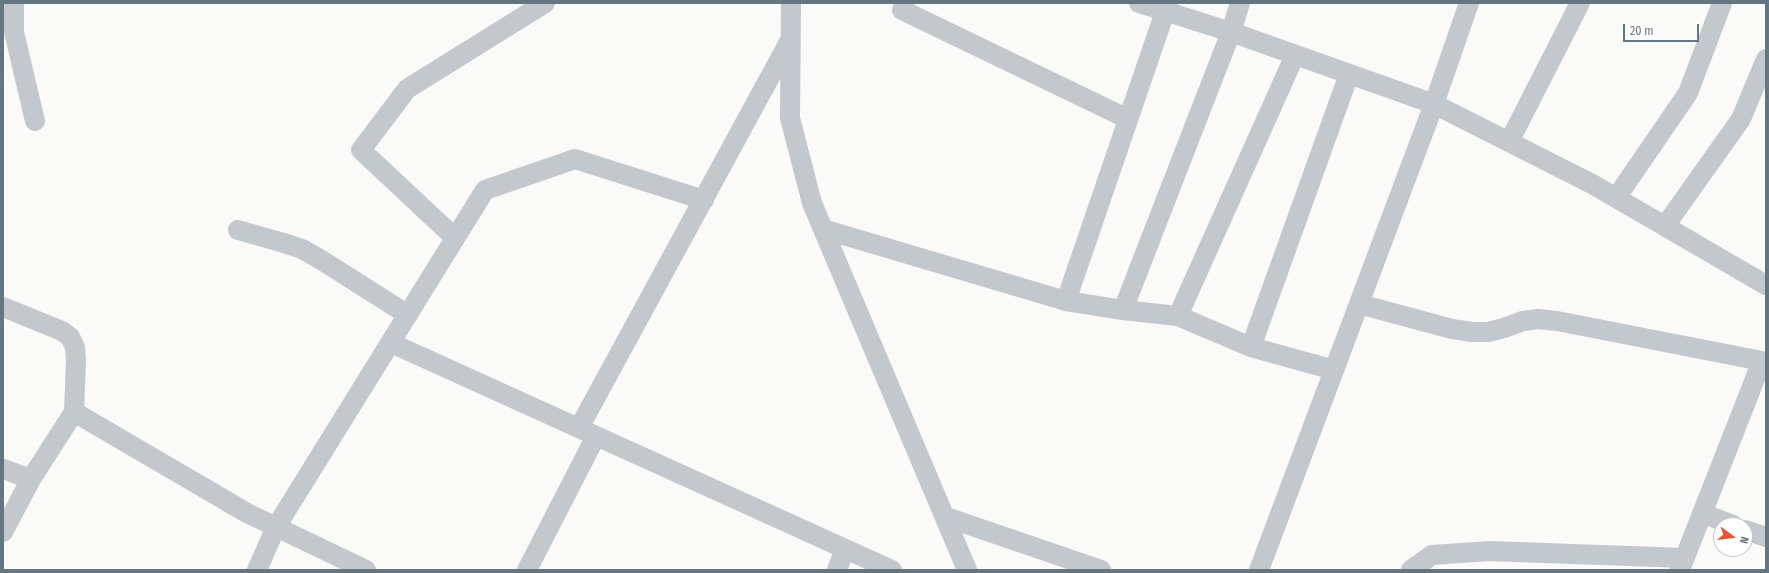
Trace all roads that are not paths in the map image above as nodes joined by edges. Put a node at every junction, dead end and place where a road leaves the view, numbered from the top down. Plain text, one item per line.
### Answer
1 (14, 3) edge
2 (545, 3) edge
3 (791, 3) edge
4 (905, 3) edge
5 (1139, 3) edge
6 (1240, 3) edge
7 (1469, 3) edge
8 (1580, 3) edge
9 (1722, 3) edge
10 (1167, 7) edge
11 (1231, 32) junction
12 (790, 40) junction
13 (1295, 55) junction
14 (1766, 59) edge
15 (1349, 74) junction
16 (1434, 104) junction
17 (1128, 119) junction
18 (35, 121) dead end
19 (1509, 142) junction
20 (1616, 198) junction
21 (704, 200) junction
22 (1665, 226) junction
23 (823, 229) junction
24 (238, 230) dead end
25 (455, 238) junction
26 (1766, 285) edge
27 (1066, 301) junction
28 (1359, 304) junction
29 (3, 308) edge
30 (1124, 310) junction
31 (408, 315) junction
32 (1178, 316) junction
33 (391, 343) junction
34 (1251, 347) junction
35 (1764, 362) edge
36 (1334, 370) junction
37 (74, 412) junction
38 (588, 432) junction
39 (3, 469) edge
40 (31, 479) junction
41 (1702, 513) junction
42 (946, 517) junction
43 (1713, 517) edge
44 (276, 527) junction
45 (3, 532) edge
46 (1753, 533) edge
47 (1766, 538) edge
48 (845, 548) junction
49 (1682, 564) edge
50 (1075, 566) edge
51 (257, 570) edge
52 (366, 570) edge
53 (527, 570) edge
54 (836, 570) edge
55 (892, 570) edge
56 (967, 570) edge
57 (1101, 570) edge
58 (1259, 570) edge
59 (1411, 570) edge

1 - 18 street
2 - 25 street
3 - 12 street
4 - 17 street
5 - 10 street
6 - 11 street
7 - 16 street
8 - 19 street
9 - 20 street
10 - 11 street
10 - 17 street
11 - 13 street
11 - 30 street
12 - 21 street
12 - 23 street
13 - 15 street
13 - 32 street
14 - 22 street
15 - 16 street
15 - 34 street
16 - 19 street
16 - 28 street
17 - 27 street
19 - 20 street
20 - 22 street
21 - 25 street
21 - 38 street
22 - 26 street
23 - 27 street
23 - 42 street
24 - 31 street
25 - 31 street
27 - 30 street
28 - 35 street
28 - 36 street
29 - 37 street
30 - 32 street
31 - 33 street
32 - 34 street
33 - 38 street
33 - 44 street
34 - 36 street
35 - 41 street
36 - 58 street
37 - 40 street
37 - 44 street
38 - 48 street
38 - 53 street
39 - 40 street
40 - 45 street
41 - 43 street
41 - 49 street
42 - 50 street
42 - 56 street
44 - 51 street
44 - 52 street
46 - 47 street
48 - 54 street
48 - 55 street
49 - 59 street
50 - 57 street

